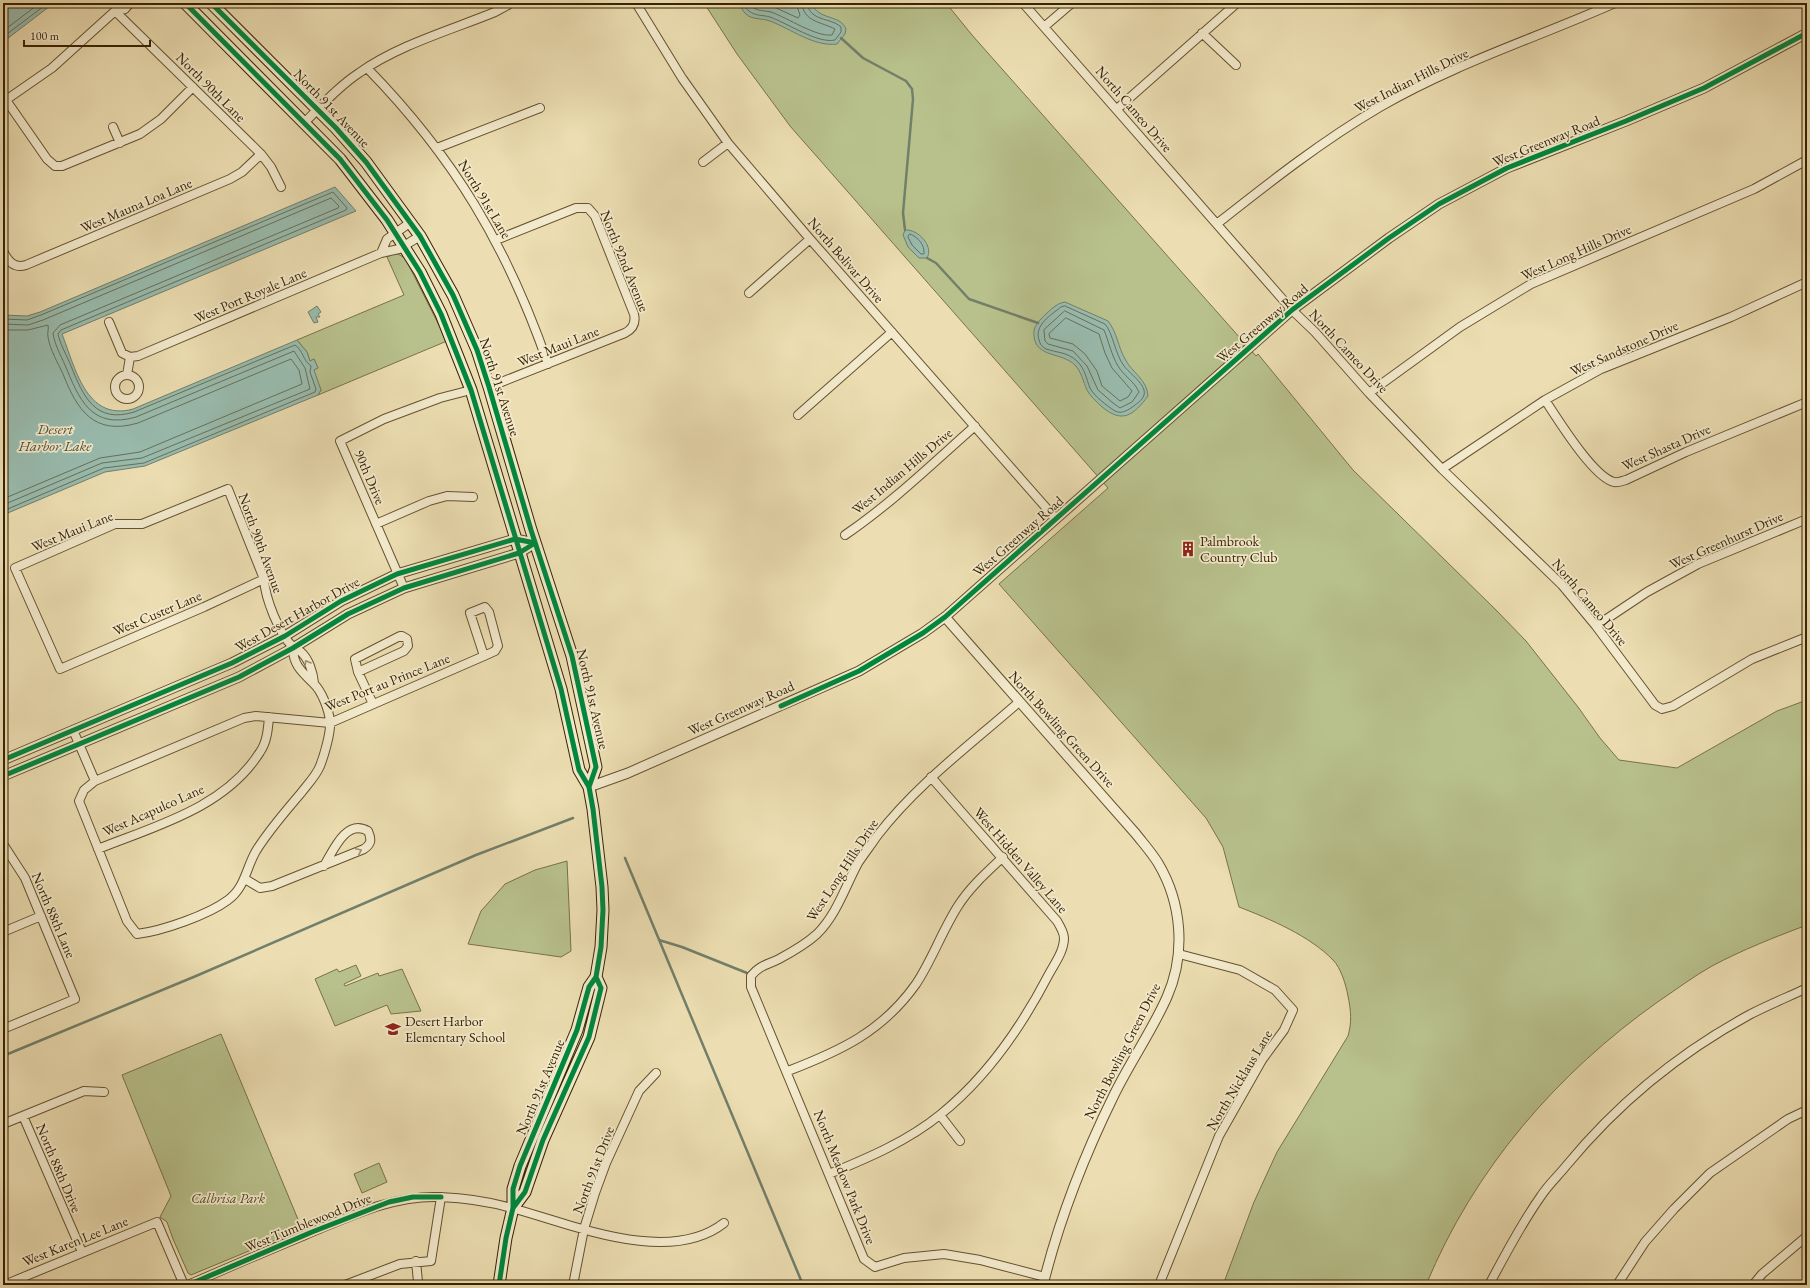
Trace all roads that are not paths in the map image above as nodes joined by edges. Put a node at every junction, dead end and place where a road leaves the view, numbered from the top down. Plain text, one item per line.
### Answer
1 (130, 3) edge
2 (184, 3) edge
3 (211, 3) edge
4 (636, 3) edge
5 (1023, 3) edge
6 (1072, 3) edge
7 (1237, 3) edge
8 (1614, 3) edge
9 (508, 4) edge
10 (116, 7) edge
11 (1044, 27) junction
12 (1807, 33) edge
13 (1202, 34) junction
14 (1236, 65) dead end
15 (366, 68) junction
16 (193, 87) junction
17 (4, 101) edge
18 (540, 108) dead end
19 (318, 109) junction
20 (1118, 109) junction
21 (304, 122) junction
22 (113, 127) dead end
23 (120, 143) junction
24 (728, 143) junction
25 (437, 148) junction
26 (261, 154) junction
27 (1807, 160) edge
28 (703, 162) dead end
29 (281, 187) dead end
30 (411, 222) junction
31 (1218, 223) junction
32 (396, 233) junction
33 (420, 236) junction
34 (810, 239) junction
35 (496, 240) junction
36 (404, 246) junction
37 (3, 251) edge
38 (380, 253) junction
39 (1807, 282) edge
40 (749, 293) dead end
41 (1292, 310) junction
42 (109, 322) dead end
43 (634, 325) joint
44 (892, 332) junction
45 (130, 357) junction
46 (548, 364) junction
47 (127, 375) dead end
48 (489, 387) junction
49 (471, 390) junction
50 (1369, 393) junction
51 (1545, 400) junction
52 (1807, 402) edge
53 (798, 415) dead end
54 (975, 426) junction
55 (1442, 469) junction
56 (228, 488) joint
57 (472, 497) dead end
58 (1056, 518) junction
59 (1807, 519) edge
60 (376, 524) junction
61 (845, 535) dead end
62 (515, 539) junction
63 (535, 543) junction
64 (519, 553) junction
65 (397, 574) junction
66 (264, 579) junction
67 (404, 588) junction
68 (945, 617) junction
69 (1596, 626) junction
70 (285, 636) junction
71 (1807, 637) edge
72 (293, 648) junction
73 (484, 656) junction
74 (60, 669) joint
75 (358, 672) junction
76 (1018, 702) junction
77 (372, 704) junction
78 (269, 717) junction
79 (330, 723) junction
80 (74, 730) junction
81 (80, 744) junction
82 (3, 760) edge
83 (3, 776) edge
84 (931, 777) junction
85 (95, 781) junction
86 (589, 787) junction
87 (3, 844) edge
88 (98, 849) junction
89 (1003, 857) junction
90 (324, 866) junction
91 (245, 879) junction
92 (41, 916) junction
93 (3, 932) edge
94 (1179, 954) junction
95 (751, 976) joint
96 (596, 977) junction
97 (1807, 988) edge
98 (3, 1029) edge
99 (563, 1064) junction
100 (575, 1069) junction
101 (788, 1071) junction
102 (656, 1073) dead end
103 (104, 1092) dead end
104 (1807, 1110) edge
105 (940, 1115) junction
106 (23, 1116) junction
107 (3, 1124) edge
108 (960, 1141) dead end
109 (829, 1174) junction
110 (441, 1197) junction
111 (513, 1208) junction
112 (724, 1223) dead end
113 (584, 1229) junction
114 (1807, 1236) edge
115 (82, 1252) junction
116 (416, 1261) junction
117 (1044, 1281) edge
118 (418, 1282) dead end
119 (4, 1285) edge
120 (184, 1285) edge
121 (188, 1285) edge
122 (345, 1285) edge
123 (499, 1285) edge
124 (572, 1285) edge
125 (1160, 1285) edge
126 (1489, 1285) edge
127 (1617, 1285) edge
128 (1753, 1285) edge

1 - 10 street
2 - 21 main road, North 91st Avenue
3 - 19 main road, North 91st Avenue
4 - 24 street, North Bolivar Drive
5 - 11 street, North Cameo Drive
6 - 11 street
7 - 13 street
8 - 31 street, West Indian Hills Drive
9 - 15 street
10 - 16 street, North 90th Lane
10 - 17 street
11 - 20 street, North Cameo Drive
12 - 41 street, West Greenway Road
13 - 14 street
13 - 20 street
15 - 19 street
15 - 25 street, North 91st Lane
16 - 23 street
16 - 26 street, North 90th Lane
17 - 23 street
18 - 25 street
19 - 21 street
19 - 30 main road, North 91st Avenue
20 - 31 street, North Cameo Drive
21 - 32 main road, North 91st Avenue
22 - 23 street
24 - 28 street
24 - 34 street, North Bolivar Drive
25 - 35 street, North 91st Lane
26 - 29 street, North 90th Lane
26 - 37 street, West Mauna Loa Lane
27 - 50 street, West Long Hills Drive
30 - 32 street
30 - 33 main road, North 91st Avenue
31 - 41 street, North Cameo Drive
32 - 36 main road, North 91st Avenue
32 - 38 street
33 - 36 street, West Port Royale Lane
33 - 48 main road, North 91st Avenue
34 - 40 street
34 - 44 street, North Bolivar Drive
35 - 43 street, North 92nd Avenue
35 - 46 street, North 91st Lane
36 - 38 street, West Port Royale Lane
36 - 49 main road, North 91st Avenue
38 - 45 street, West Port Royale Lane
39 - 51 street, West Sandstone Drive
41 - 50 street, North Cameo Drive
41 - 58 street, West Greenway Road
42 - 45 street
43 - 46 street, West Maui Lane
44 - 53 street
44 - 54 street, North Bolivar Drive
45 - 47 street
46 - 48 street, West Maui Lane
48 - 63 main road, North 91st Avenue
49 - 60 street, 90th Drive
49 - 62 main road, North 91st Avenue
50 - 55 street, North Cameo Drive
51 - 52 street, West Shasta Drive
51 - 55 street, West Sandstone Drive
54 - 58 street, North Bolivar Drive
54 - 61 street, West Indian Hills Drive
55 - 69 street, North Cameo Drive
56 - 66 street, North 90th Avenue
56 - 74 street, West Maui Lane
57 - 60 street
58 - 68 street, West Greenway Road
59 - 69 street, West Greenhurst Drive
60 - 65 street, 90th Drive
62 - 63 street, West Desert Harbor Drive
62 - 64 main road, North 91st Avenue
62 - 65 street, West Desert Harbor Drive
63 - 64 street, West Desert Harbor Drive
63 - 86 main road, North 91st Avenue
64 - 67 street, West Desert Harbor Drive
64 - 86 main road, North 91st Avenue
65 - 67 street, 90th Drive
65 - 70 street, West Desert Harbor Drive
66 - 70 street, North 90th Avenue
66 - 74 street, West Custer Lane
67 - 72 street, West Desert Harbor Drive
68 - 76 street, North Bowling Green Drive
68 - 86 street, West Greenway Road
69 - 71 street, North Cameo Drive
70 - 72 street, North 90th Avenue
70 - 80 street, West Desert Harbor Drive
72 - 79 street, North 90th Avenue
72 - 81 street, West Desert Harbor Drive
73 - 73 street, West Port au Prince Lane
73 - 77 street, West Port au Prince Lane
75 - 75 street
75 - 77 street
76 - 84 street, West Long Hills Drive
76 - 94 street, North Bowling Green Drive
77 - 79 street, West Port au Prince Lane
78 - 79 street, West Port au Prince Lane
78 - 85 street, West Port au Prince Lane
78 - 88 street, West Acapulco Lane
79 - 91 street, North 90th Avenue
80 - 81 street
80 - 82 street, West Desert Harbor Drive
81 - 83 street, West Desert Harbor Drive
81 - 85 street
84 - 89 street, West Hidden Valley Lane
84 - 95 street, West Long Hills Drive
85 - 88 street
86 - 96 main road, North 91st Avenue
87 - 92 street, North 88th Lane
88 - 91 street, North 90th Avenue
89 - 101 street
89 - 105 street, West Hidden Valley Lane
90 -> 90 street
90 - 91 street
92 - 93 street
92 - 98 street, North 88th Lane
94 - 117 street, North Bowling Green Drive
94 - 125 street, North Nicklaus Lane
95 - 101 street, North Meadow Park Drive
96 - 99 main road, North 91st Avenue
96 - 100 main road, North 91st Avenue
97 - 126 street
99 - 100 main road
99 - 111 main road, North 91st Avenue
100 - 111 main road, North 91st Avenue
101 - 109 street, North Meadow Park Drive
102 - 113 street, North 91st Drive
103 - 106 street
104 - 127 street
105 - 108 street
105 - 109 street, West Hidden Valley Lane
106 - 107 street
106 - 115 street, North 88th Drive
109 - 117 street, North Meadow Park Drive
110 - 111 street, West Tumblewood Drive
110 - 116 street
110 - 121 street, West Tumblewood Drive
111 - 113 street, West Tumblewood Drive
111 - 123 main road, North 91st Avenue
112 - 113 street, West Tumblewood Drive
113 - 124 street, North 91st Drive
114 - 128 street
115 - 119 street, West Karen Lee Lane
115 - 120 street, West Karen Lee Lane
116 - 118 street
116 - 122 street

